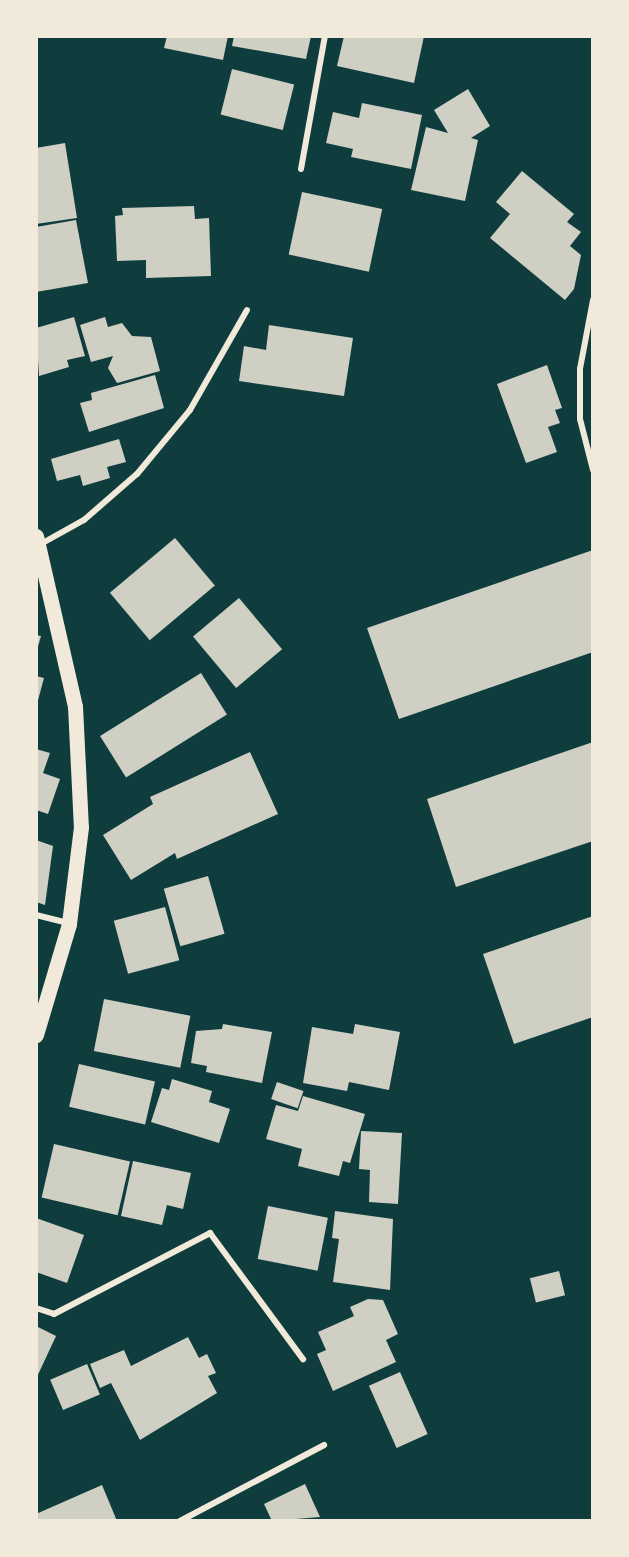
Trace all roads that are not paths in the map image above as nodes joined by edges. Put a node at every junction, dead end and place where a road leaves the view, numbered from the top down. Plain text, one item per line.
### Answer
1 (325, 36) edge
2 (301, 169) dead end
3 (593, 300) edge
4 (247, 310) dead end
5 (593, 470) edge
6 (37, 541) edge
7 (36, 915) edge
8 (69, 924) junction
9 (36, 1035) edge
10 (36, 1308) edge
11 (303, 1359) dead end
12 (324, 1445) dead end
13 (180, 1521) edge

1 - 2 street
3 - 5 street
4 - 6 street
6 - 8 main road
7 - 8 street
8 - 9 main road
10 - 11 street
12 - 13 street

